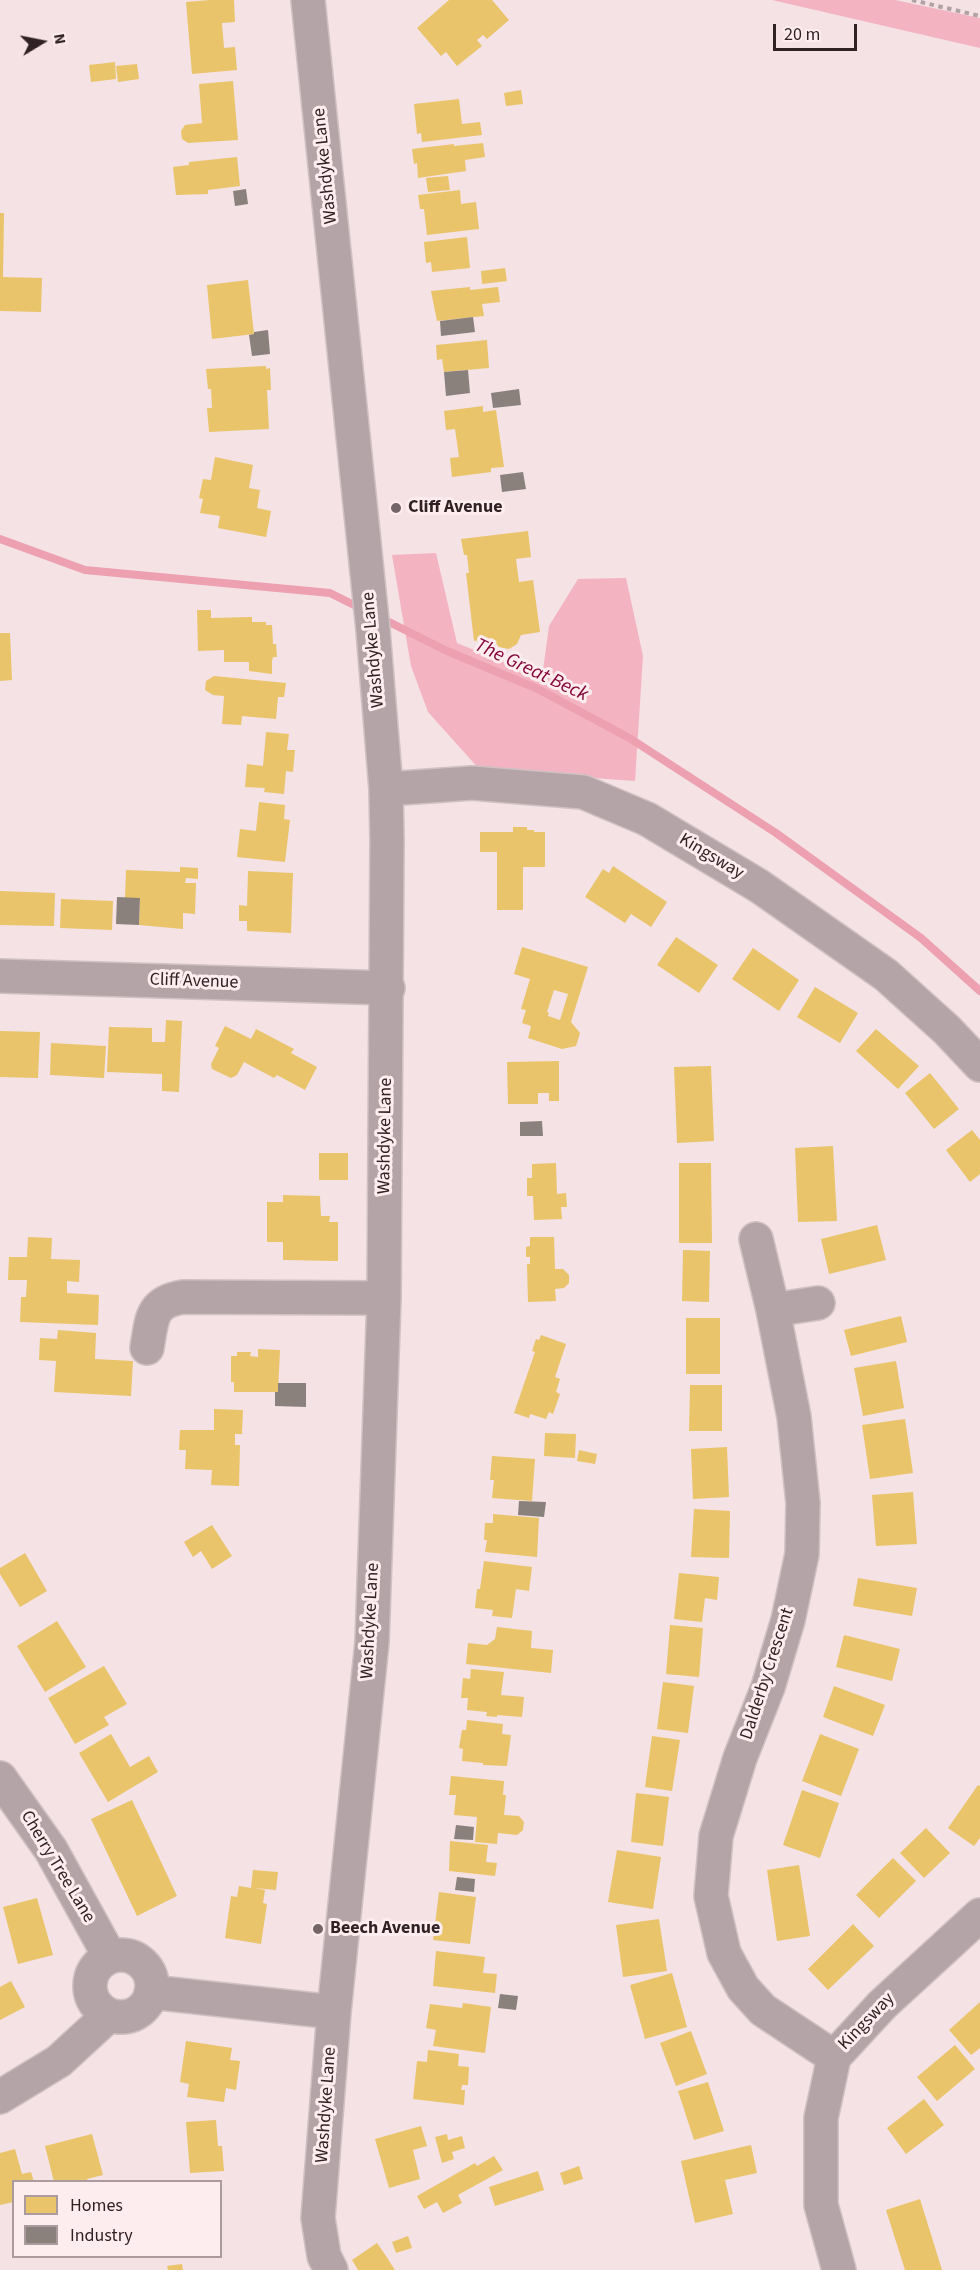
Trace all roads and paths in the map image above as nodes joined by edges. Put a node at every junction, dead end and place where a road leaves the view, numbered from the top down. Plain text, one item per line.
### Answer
1 (308, 0) edge
2 (912, 0) edge
3 (980, 16) edge
4 (386, 789) junction
5 (0, 976) edge
6 (388, 988) junction
7 (980, 1065) edge
8 (756, 1239) dead end
9 (384, 1298) junction
10 (818, 1303) dead end
11 (774, 1310) junction
12 (147, 1348) dead end
13 (0, 1778) edge
14 (980, 1915) edge
15 (110, 1957) junction
16 (151, 1992) junction
17 (334, 2012) junction
18 (109, 2015) junction
19 (834, 2057) junction
20 (0, 2097) edge
21 (331, 2270) edge
22 (839, 2270) edge

1 - 4 street, Washdyke Lane
2 - 3 path
4 - 6 street, Washdyke Lane
4 - 7 street, Kingsway
5 - 6 street, Cliff Avenue
6 - 9 street, Washdyke Lane
8 - 11 street, Dalderby Crescent
9 - 12 street
9 - 17 street, Washdyke Lane
10 - 11 street
11 - 19 street, Dalderby Crescent
13 - 15 street, Cherry Tree Lane
14 - 19 street, Kingsway
15 - 16 street
15 - 18 street
16 - 17 street
16 - 18 street
17 - 21 street, Washdyke Lane
18 - 20 street
19 - 22 street, Kingsway

